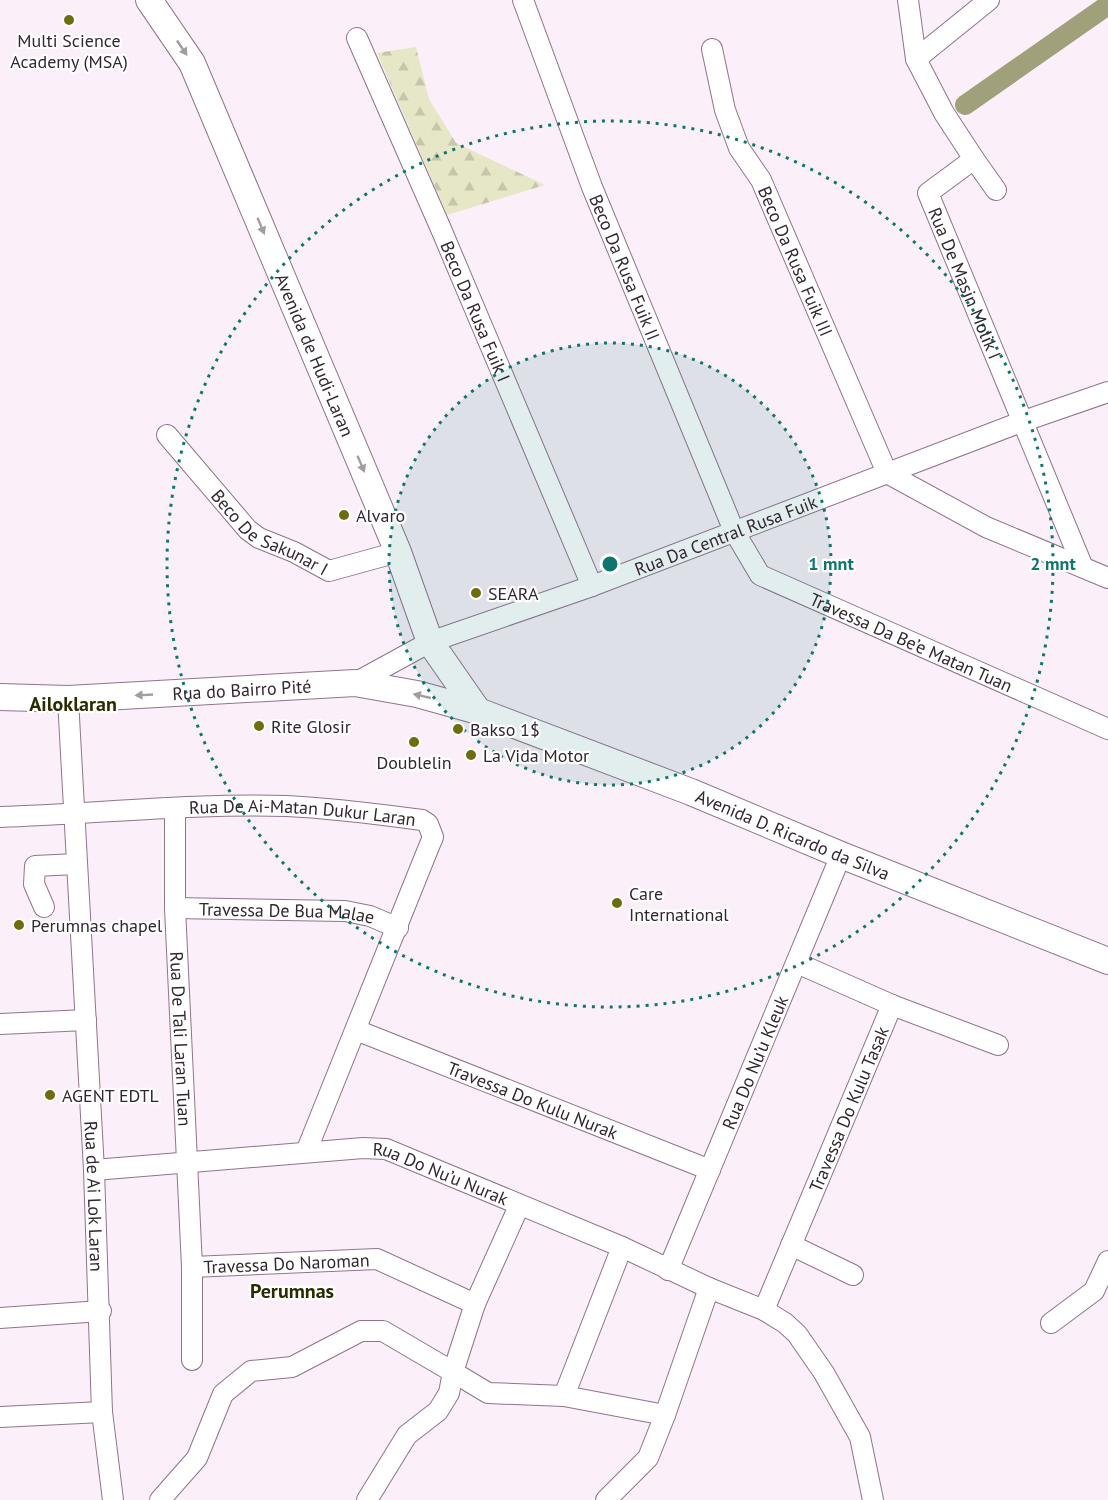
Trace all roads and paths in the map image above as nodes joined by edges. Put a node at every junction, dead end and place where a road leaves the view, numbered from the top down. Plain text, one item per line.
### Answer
1 (149, 0) edge
2 (523, 0) edge
3 (908, 0) edge
4 (989, 0) edge
5 (357, 38) dead end
6 (712, 49) dead end
7 (916, 59) junction
8 (974, 159) junction
9 (996, 190) dead end
10 (1108, 392) edge
11 (1021, 422) junction
12 (167, 435) dead end
13 (887, 472) junction
14 (734, 531) junction
15 (398, 552) junction
16 (1082, 565) junction
17 (1108, 578) edge
18 (591, 586) junction
19 (430, 642) junction
20 (355, 683) junction
21 (0, 697) edge
22 (68, 699) junction
23 (478, 711) junction
24 (1108, 729) edge
25 (175, 808) junction
26 (74, 814) junction
27 (0, 817) edge
28 (841, 855) junction
29 (77, 864) junction
30 (44, 907) dead end
31 (175, 908) junction
32 (398, 928) junction
33 (1108, 961) edge
34 (797, 963) junction
35 (892, 1005) junction
36 (86, 1020) junction
37 (0, 1024) edge
38 (356, 1030) junction
39 (998, 1045) dead end
40 (306, 1152) junction
41 (187, 1162) junction
42 (94, 1170) junction
43 (710, 1170) junction
44 (519, 1206) junction
45 (791, 1245) junction
46 (622, 1247) junction
47 (1108, 1261) edge
48 (192, 1267) junction
49 (668, 1270) junction
50 (853, 1275) dead end
51 (709, 1288) junction
52 (475, 1304) junction
53 (764, 1310) junction
54 (101, 1311) junction
55 (0, 1318) edge
56 (1050, 1323) dead end
57 (192, 1360) dead end
58 (453, 1372) junction
59 (564, 1396) junction
60 (102, 1412) junction
61 (665, 1415) junction
62 (0, 1417) edge
63 (113, 1500) edge
64 (160, 1500) edge
65 (367, 1500) edge
66 (606, 1500) edge
67 (873, 1500) edge

1 -> 15 main road, Avenida de Hudi-Laran
2 - 14 street, Beco Da Rusa Fuik II
3 - 7 street
4 - 7 street
5 - 18 street, Beco Da Rusa Fuik I
6 - 13 street, Beco Da Rusa Fuik III
7 - 8 street
8 - 9 street
8 - 11 street, Rua De Masin Molik I
10 - 11 street, Rua Da Central Rusa Fuik
11 - 13 street, Rua Da Central Rusa Fuik
11 - 16 street
12 - 15 street, Beco De Sakunar I
13 - 14 street, Rua Da Central Rusa Fuik
13 - 16 street
14 - 18 street, Rua Da Central Rusa Fuik
14 - 24 street, Travessa Da Be’e Matan Tuan
15 - 19 main road, Avenida de Hudi-Laran
16 - 17 street
18 - 19 street, Rua Da Central Rusa Fuik
19 - 20 street, Rua Da Central Rusa Fuik
19 - 23 main road, Avenida de Hudi-Laran
20 -> 22 main road, Rua do Bairro Pité
23 -> 20 main road, Rua do Bairro Pité
21 - 22 main road, Rua do Bairro Pité
22 - 26 street, Rua de Ai Lok Laran
23 - 28 main road, Avenida D. Ricardo da Silva
25 - 26 street, Rua De Ai-Matan Dukur Laran
25 - 31 street, Rua De Tali Laran Tuan
25 - 32 street, Rua De Ai-Matan Dukur Laran
26 - 27 street, Rua De Ai-Matan Dukur Laran
26 - 29 street, Rua de Ai Lok Laran
28 - 33 main road, Avenida D. Ricardo da Silva
28 - 34 street, Rua Do Nu’u Kleuk
29 - 30 street
29 - 36 street, Rua de Ai Lok Laran
31 - 32 street, Travessa De Bua Malae
31 - 41 street, Rua De Tali Laran Tuan
32 - 38 street, Rua De Ai-Matan Dukur Laran
34 - 35 street, Travessa Do Kulu Tasak
34 - 43 street, Rua Do Nu’u Kleuk
35 - 39 street
35 - 45 street, Travessa Do Kulu Tasak
36 - 37 street
36 - 42 street, Rua de Ai Lok Laran
38 - 40 street, Rua De Ai-Matan Dukur Laran
38 - 43 street, Travessa Do Kulu Nurak
40 - 41 street, Rua Do Nu’u Nurak
40 - 44 street, Rua Do Nu’u Nurak
41 - 42 street, Rua Do Nu’u Nurak
41 - 48 street, Travessa Do Naroman
42 - 54 street, Rua de Ai Lok Laran
43 - 49 street, Rua Do Nu’u Kleuk
44 - 46 street, Rua Do Nu’u Nurak
44 - 52 street
45 - 50 street
45 - 53 street, Travessa Do Kulu Tasak
46 - 49 street, Rua Do Nu’u Nurak
46 - 59 street
47 - 56 street
48 - 52 street, Travessa Do Naroman
48 - 57 street
49 - 51 street, Rua Do Nu’u Nurak
51 - 53 street, Rua Do Nu’u Nurak
51 - 61 street
52 - 58 street
53 - 67 street, Rua Do Nu’u Nurak
54 - 55 street
54 - 60 street, Rua de Ai Lok Laran
58 - 59 street
58 - 64 street
58 - 65 street
59 - 61 street
60 - 62 street
60 - 63 street, Rua de Ai Lok Laran
61 - 66 street

